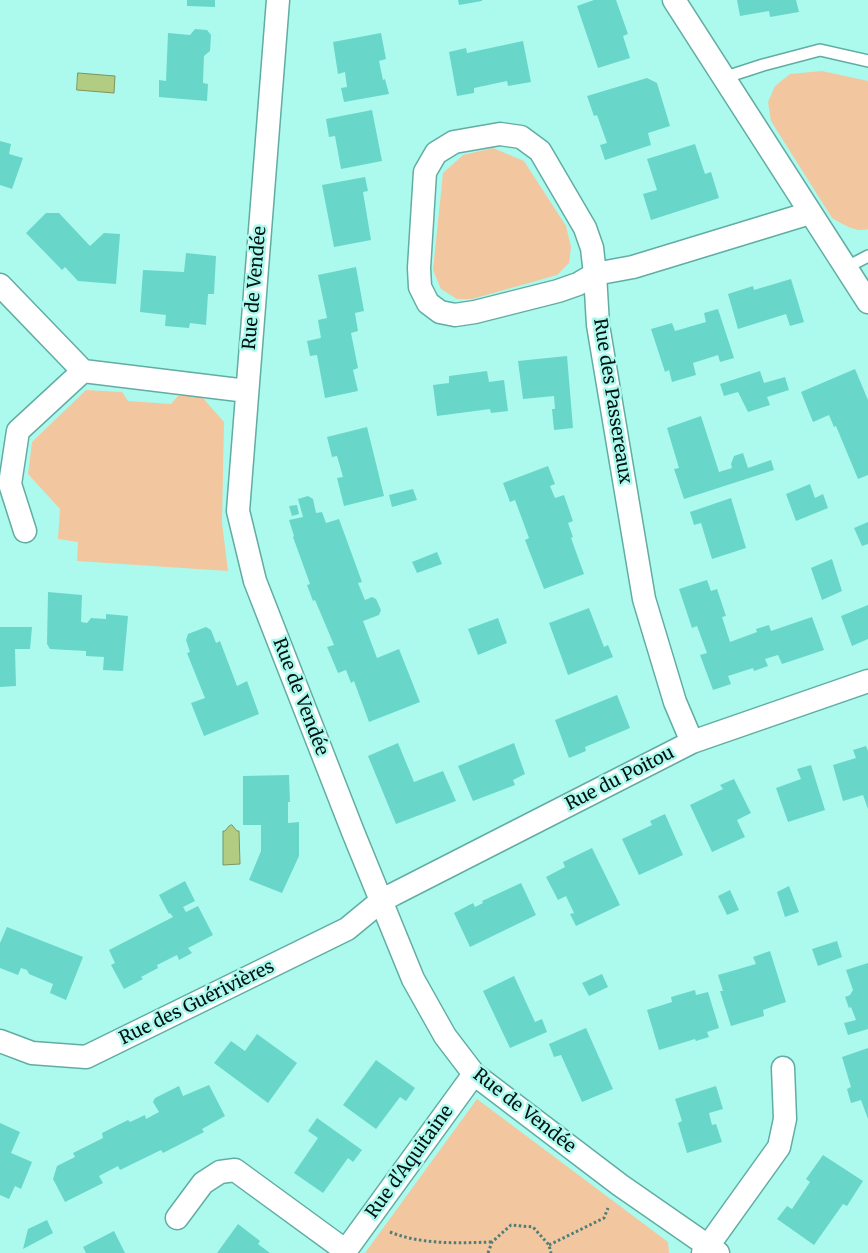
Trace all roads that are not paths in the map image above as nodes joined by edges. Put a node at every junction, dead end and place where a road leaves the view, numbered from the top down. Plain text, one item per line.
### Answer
1 (278, 0) edge
2 (674, 0) edge
3 (868, 61) edge
4 (723, 78) junction
5 (810, 213) junction
6 (868, 256) edge
7 (847, 267) junction
8 (596, 274) junction
9 (0, 285) edge
10 (868, 302) edge
11 (83, 371) junction
12 (247, 391) junction
13 (25, 531) dead end
14 (868, 681) edge
15 (692, 742) junction
16 (382, 901) junction
17 (0, 1040) edge
18 (783, 1068) dead end
19 (474, 1074) junction
20 (177, 1218) dead end
21 (710, 1250) edge
22 (345, 1252) edge

1 - 12 street, Rue de Vendée
2 - 4 street
3 - 4 lane
4 - 5 street
5 - 7 street
5 - 8 street
6 - 7 lane
7 - 10 street
8 - 8 street, Rue des Passereaux
8 - 15 street, Rue des Passereaux
9 - 11 street
11 - 12 street
11 - 13 street
12 - 16 street, Rue de Vendée
14 - 15 street, Rue du Poitou
15 - 16 street, Rue du Poitou
16 - 17 street, Rue des Guérivières
16 - 19 street, Rue de Vendée
18 - 21 street, Rue de Vendée
19 - 21 street, Rue de Vendée
19 - 22 street, Rue d'Aquitaine
20 - 22 street, Rue d'Aquitaine

